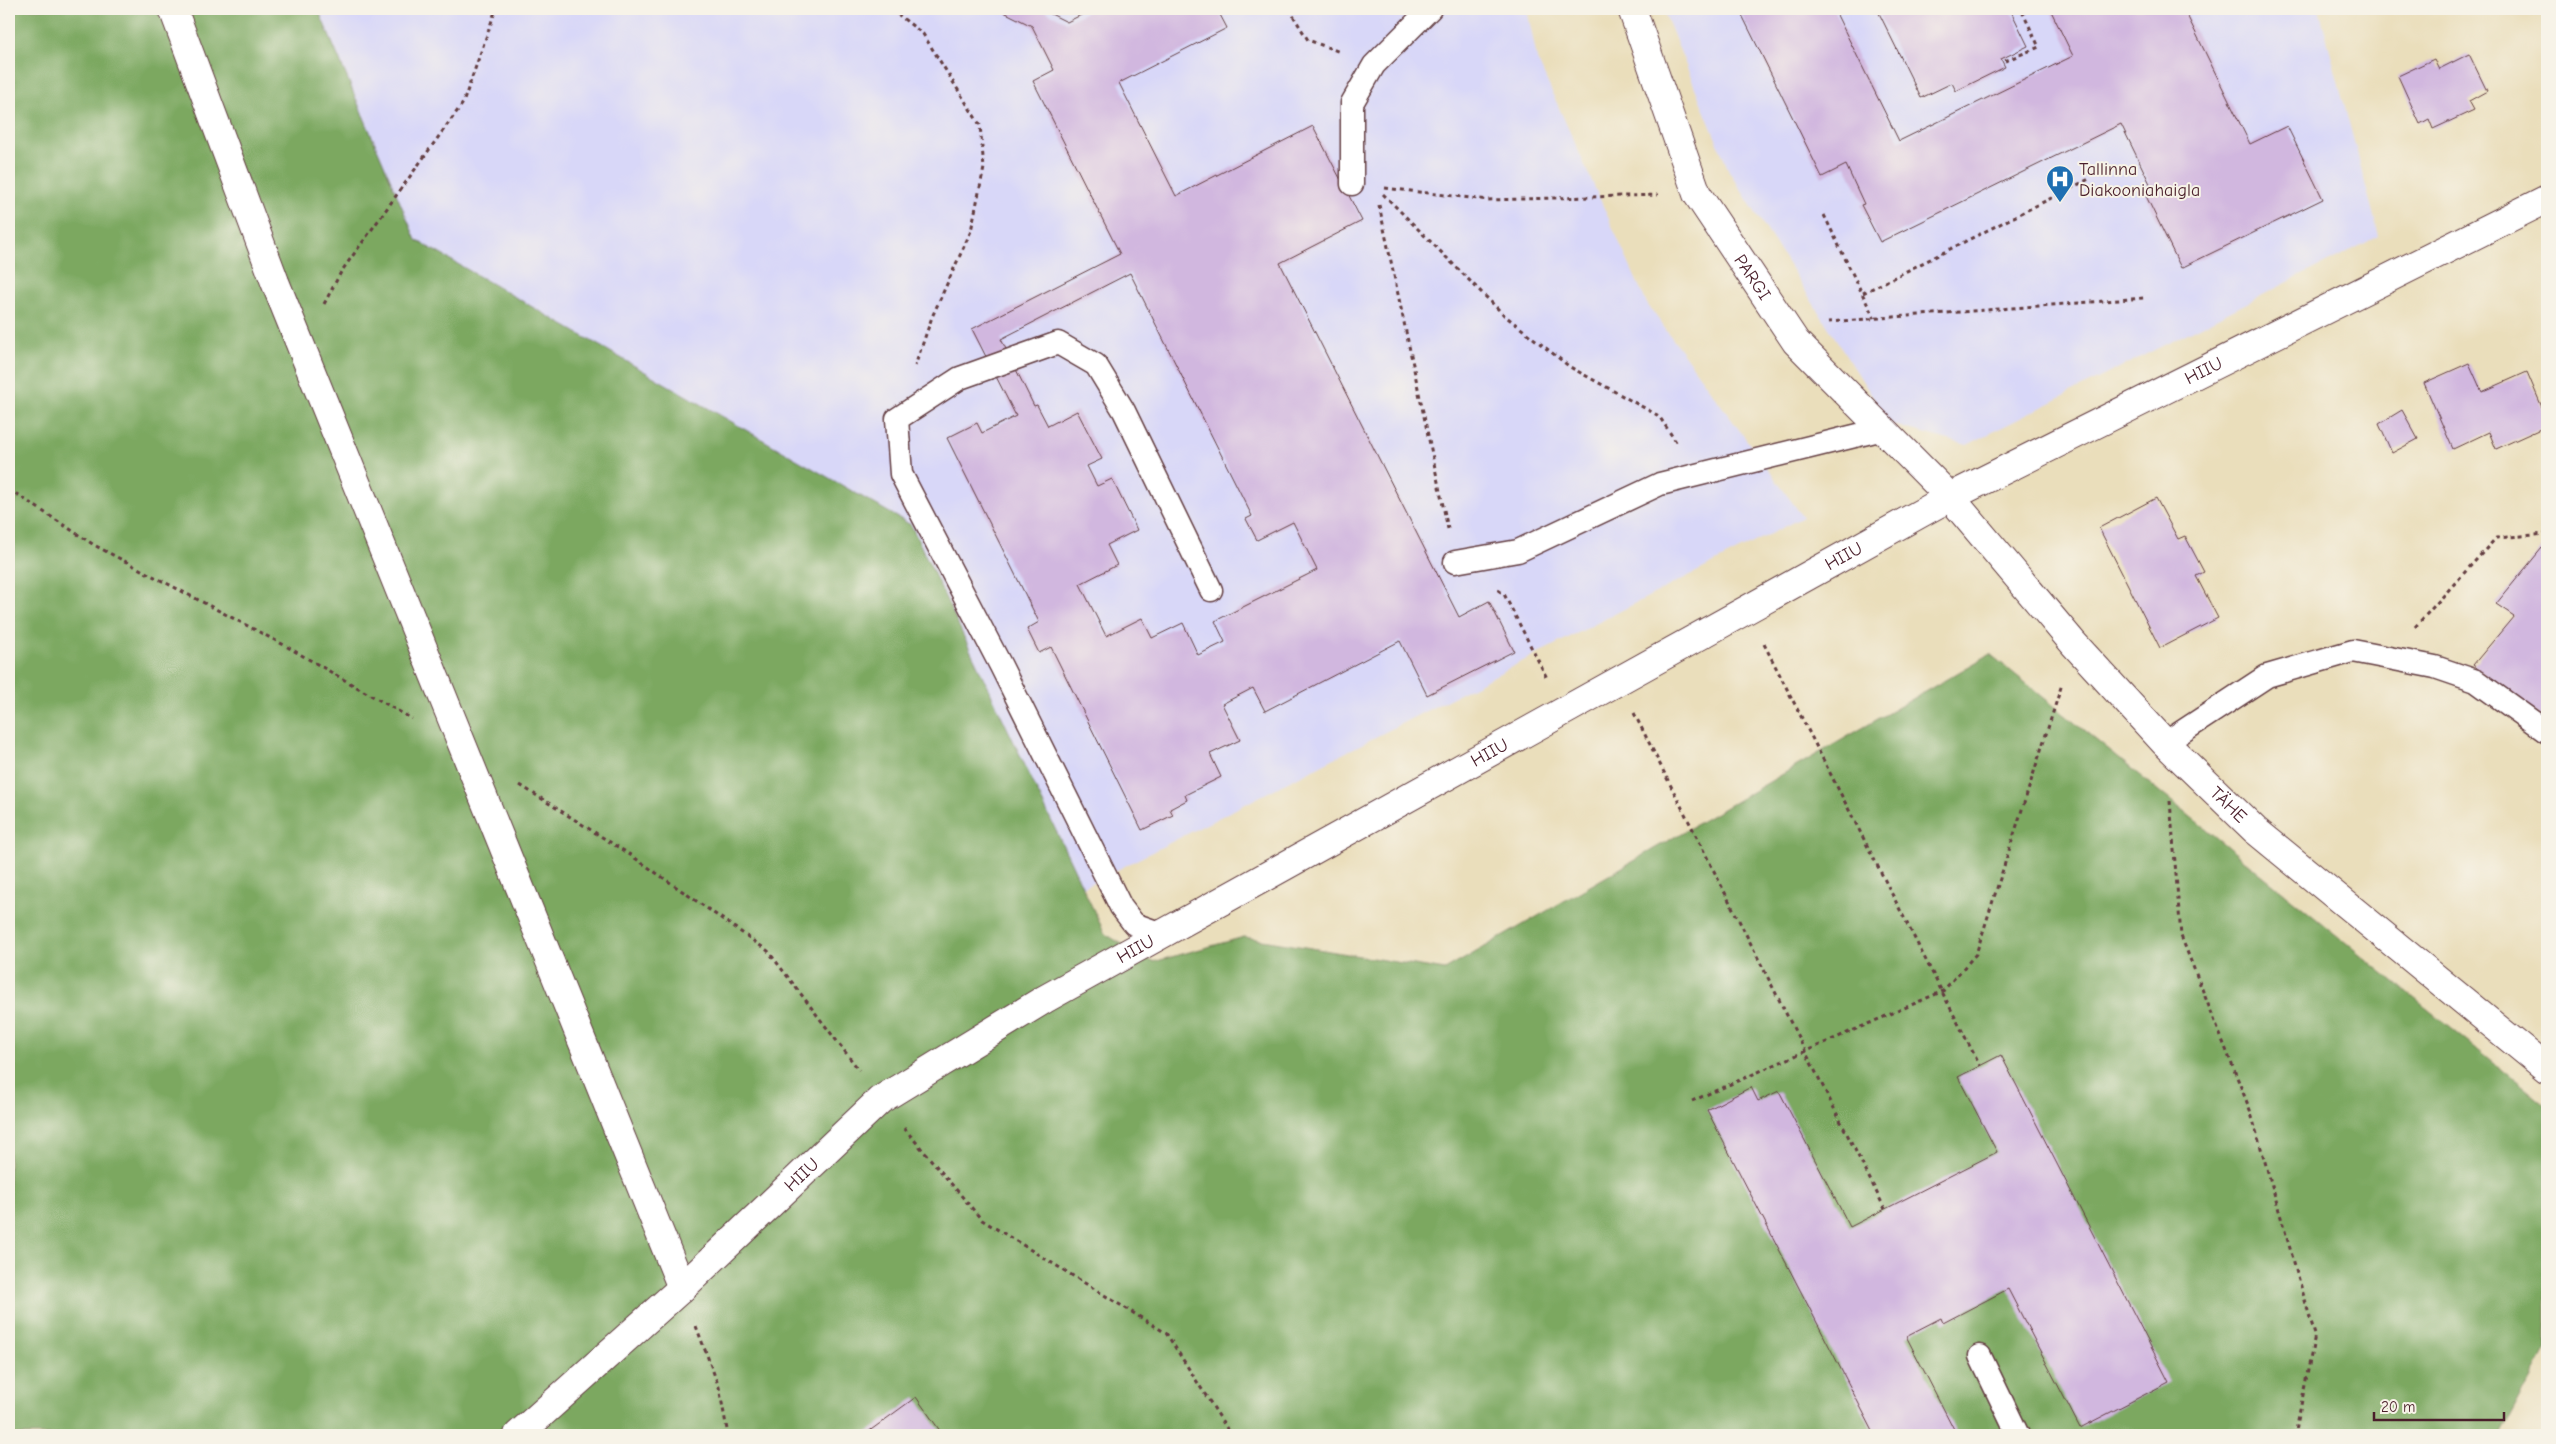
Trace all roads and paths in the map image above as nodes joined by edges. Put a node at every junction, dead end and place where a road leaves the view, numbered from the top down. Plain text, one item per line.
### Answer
1 (173, 9) edge
2 (496, 9) edge
3 (891, 9) edge
4 (1289, 9) edge
5 (1430, 9) edge
6 (1632, 9) edge
7 (2021, 9) edge
8 (2005, 61) dead end
9 (1374, 65) junction
10 (2089, 179) dead end
11 (1352, 184) joint
12 (1376, 187) junction
13 (1698, 194) junction
14 (2547, 199) edge
15 (1824, 215) dead end
16 (1863, 293) junction
17 (2144, 298) dead end
18 (1874, 318) junction
19 (1826, 322) dead end
20 (301, 346) junction
21 (897, 419) junction
22 (1883, 429) junction
23 (1685, 478) junction
24 (1950, 497) junction
25 (2547, 534) edge
26 (1455, 562) junction
27 (1211, 590) dead end
28 (1746, 610) junction
29 (2074, 644) junction
30 (2387, 658) junction
31 (1618, 681) junction
32 (1563, 712) junction
33 (2547, 732) edge
34 (2165, 743) junction
35 (1162, 934) junction
36 (1943, 991) junction
37 (1805, 1052) junction
38 (1980, 1066) dead end
39 (2547, 1069) edge
40 (880, 1100) junction
41 (1692, 1101) dead end
42 (1885, 1209) dead end
43 (682, 1288) junction
44 (1980, 1356) dead end
45 (518, 1435) edge
46 (728, 1435) edge
47 (1231, 1435) edge
48 (2018, 1435) edge
49 (2295, 1435) edge

1 - 20 street
2 - 20 path
3 - 21 path
4 - 9 path
5 - 9 lane
6 - 13 street, PARGI
7 - 8 path
9 - 11 lane
10 - 16 path
11 - 12 path
12 - 13 path
12 - 23 path
12 - 26 path
13 - 22 street, PARGI
14 - 24 street, HIIU
15 - 16 path
16 - 18 path
17 - 18 path
18 - 19 path
20 - 43 street
21 - 27 lane
21 - 35 lane
22 - 23 lane
22 - 24 street, PARGI
23 - 26 lane
24 - 28 street, HIIU
24 - 29 street, TÄHE
25 - 30 path
26 - 32 path
28 - 31 street, HIIU
28 - 36 path
29 - 34 street, TÄHE
29 - 36 path
30 - 33 lane
30 - 34 lane
31 - 32 street, HIIU
31 - 37 path
32 - 35 street, HIIU
34 - 39 street, TÄHE
34 - 49 path
35 - 40 street, HIIU
36 - 37 path
36 - 38 path
37 - 41 path
37 - 42 path
40 - 43 street, HIIU
40 - 47 path
43 - 45 street, HIIU
43 - 46 path
44 - 48 lane

